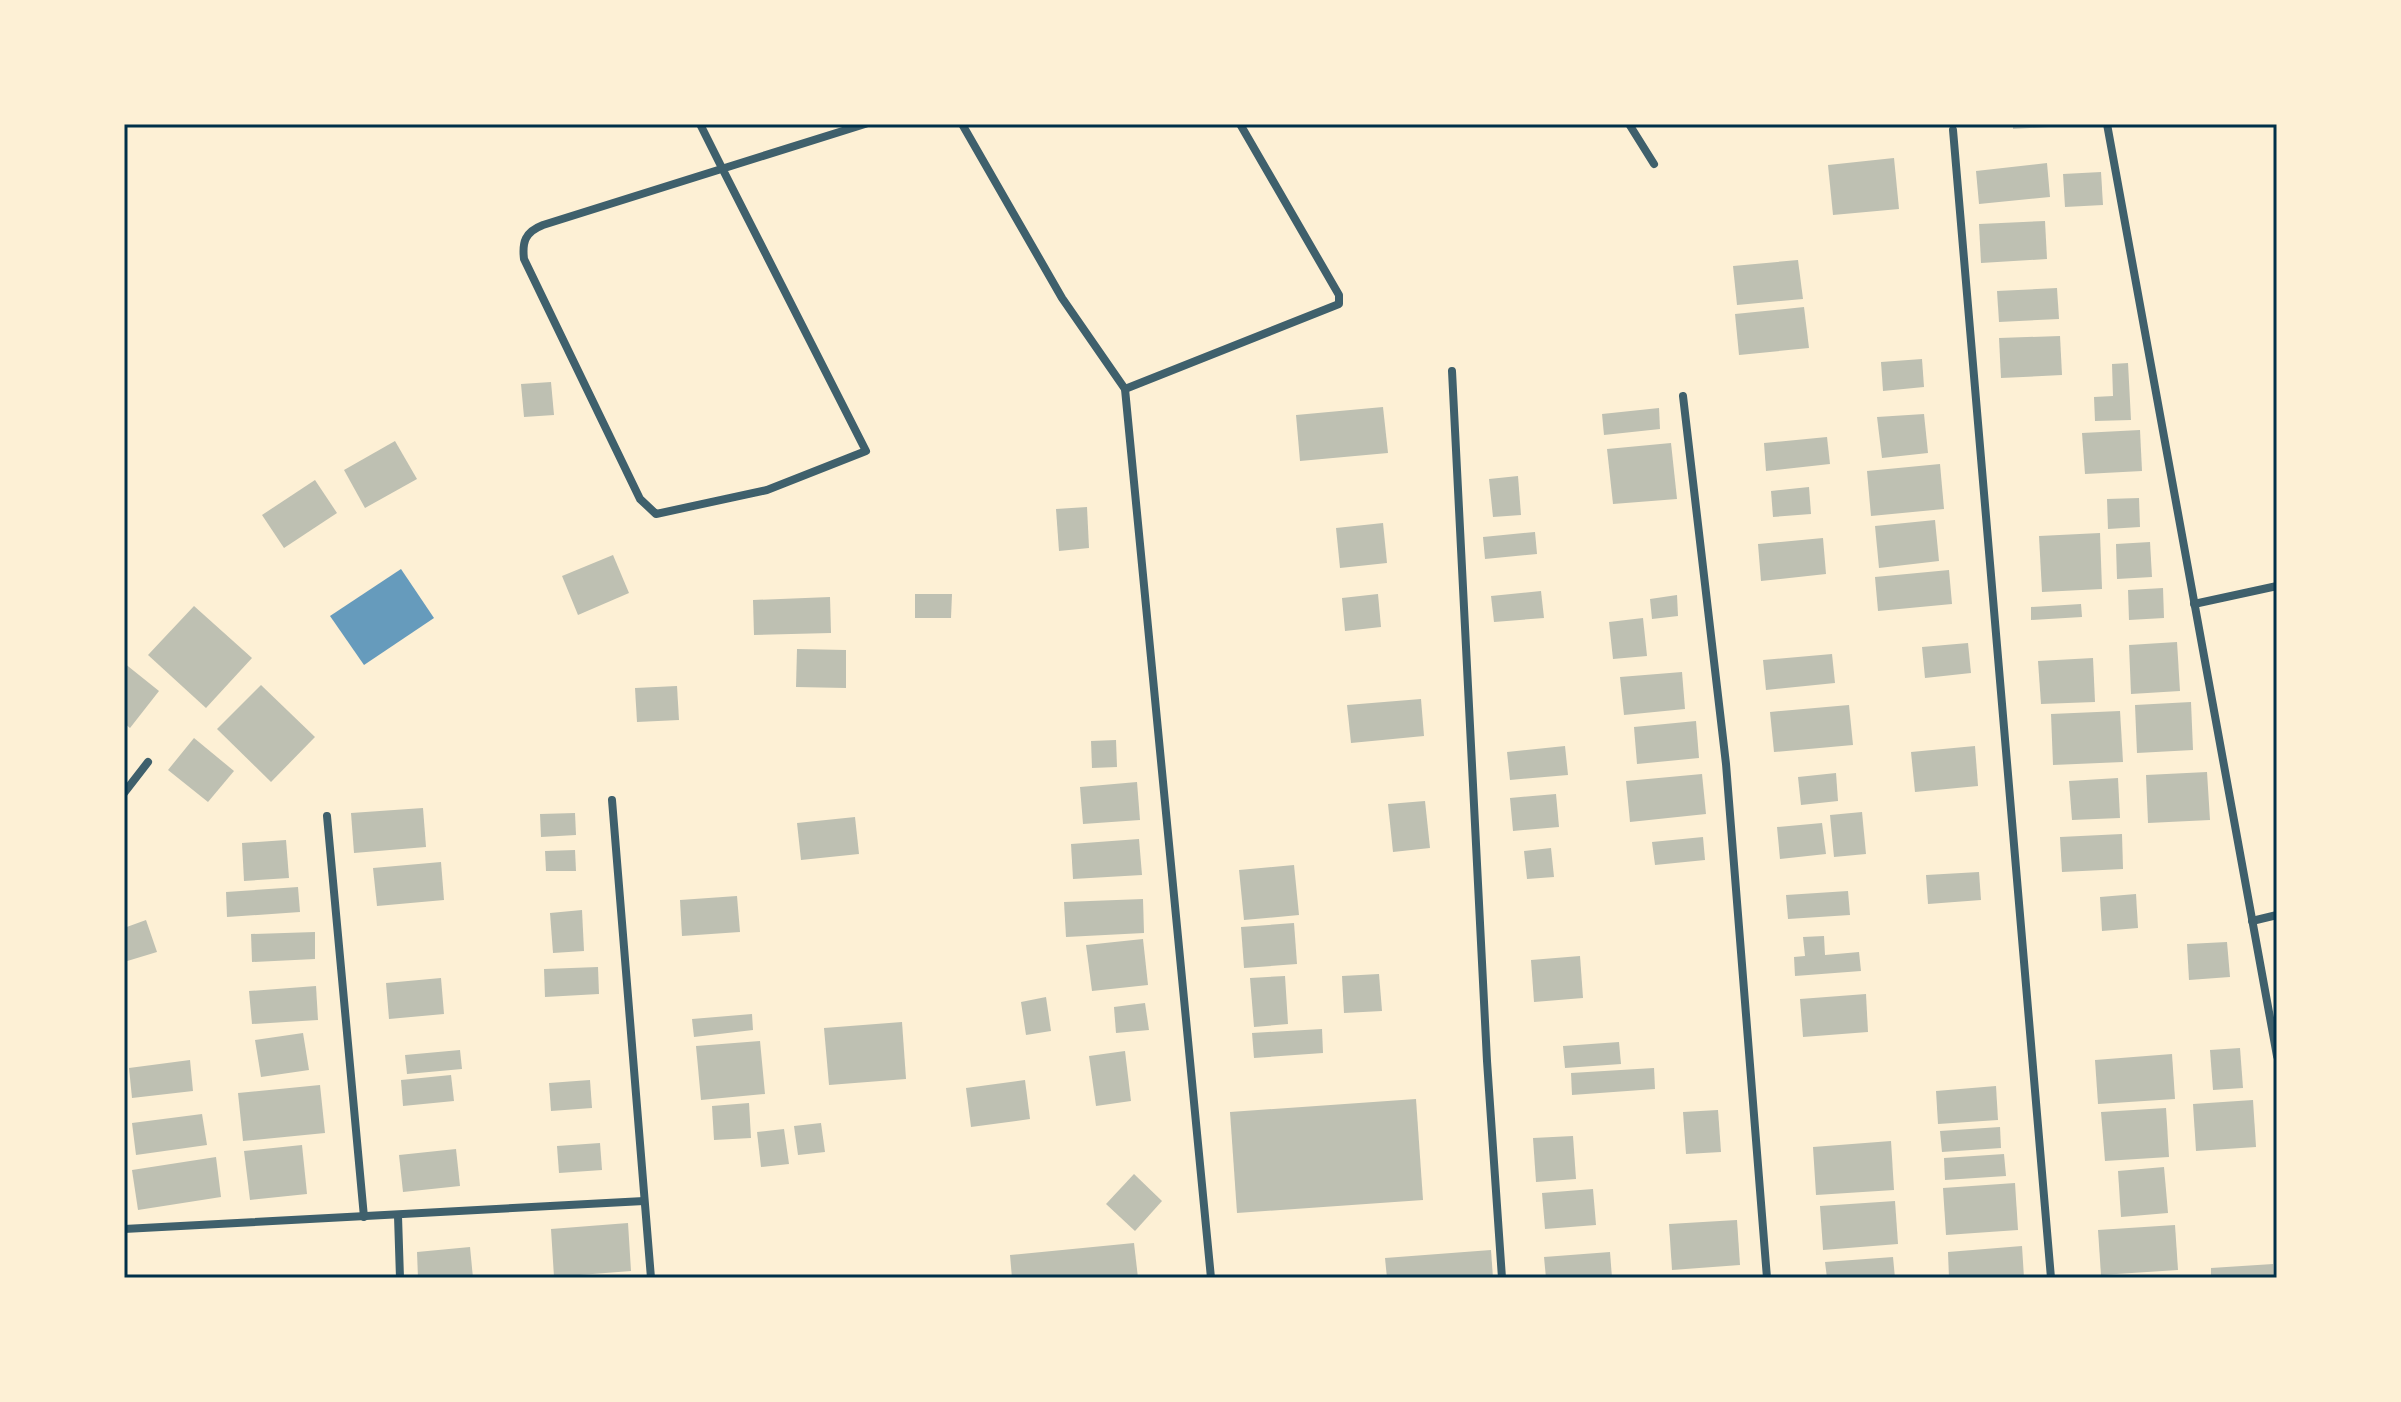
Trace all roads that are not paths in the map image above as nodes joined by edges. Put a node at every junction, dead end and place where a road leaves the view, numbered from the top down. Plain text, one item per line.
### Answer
1 (700, 124) edge
2 (865, 124) edge
3 (962, 124) edge
4 (1240, 124) edge
5 (1629, 124) edge
6 (2107, 124) edge
7 (1953, 130) dead end
8 (1654, 164) dead end
9 (722, 168) junction
10 (1452, 371) dead end
11 (1125, 389) junction
12 (1683, 396) dead end
13 (2277, 586) edge
14 (2194, 604) junction
15 (148, 762) dead end
16 (124, 793) edge
17 (612, 800) dead end
18 (327, 816) dead end
19 (2277, 915) edge
20 (2252, 921) junction
21 (2277, 1056) edge
22 (644, 1201) junction
23 (398, 1216) junction
24 (364, 1217) junction
25 (124, 1229) edge
26 (400, 1278) edge
27 (651, 1278) edge
28 (1211, 1278) edge
29 (1502, 1278) edge
30 (1767, 1278) edge
31 (2051, 1278) edge

1 - 9 street
2 - 9 street
3 - 11 street
4 - 11 street
5 - 8 street
6 - 14 street
7 - 31 street
9 - 9 street
10 - 29 street
11 - 28 street
12 - 30 street
13 - 14 street
14 - 20 street
15 - 16 street
17 - 22 street
18 - 24 street
19 - 20 street
20 - 21 street
22 - 23 street
22 - 27 street
23 - 24 street
23 - 26 street
24 - 25 street

